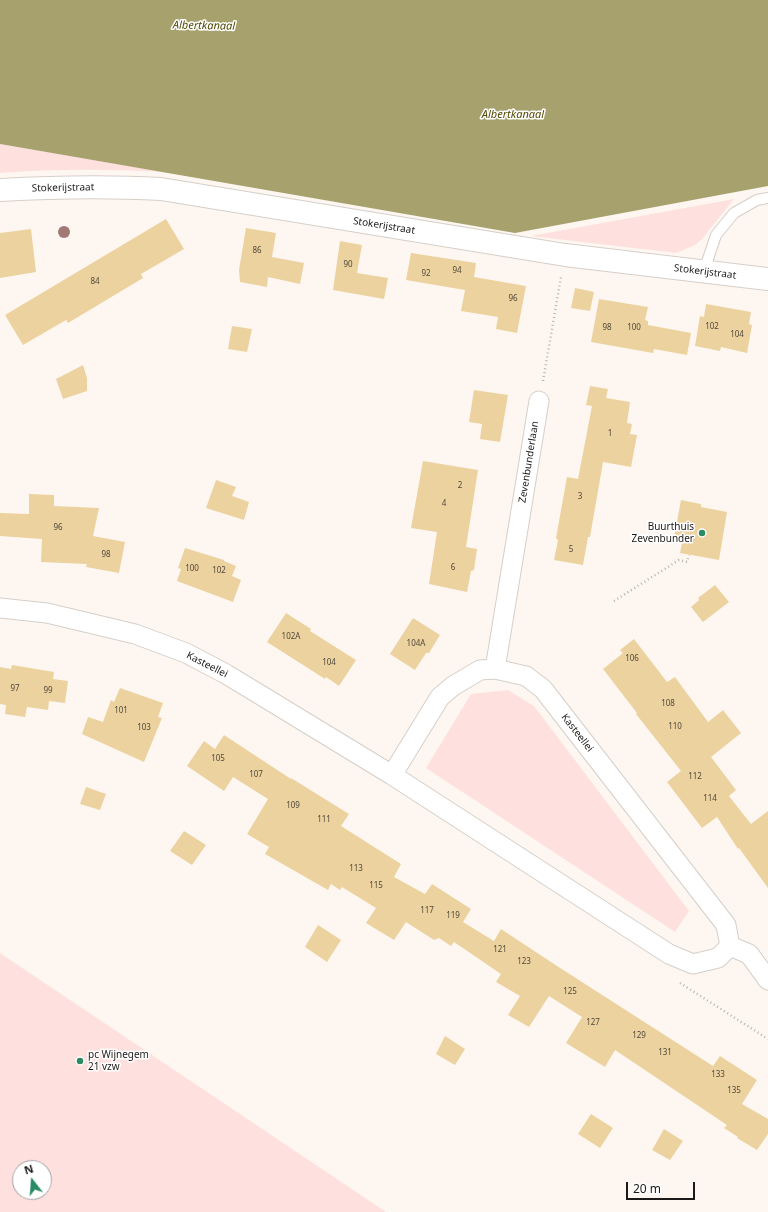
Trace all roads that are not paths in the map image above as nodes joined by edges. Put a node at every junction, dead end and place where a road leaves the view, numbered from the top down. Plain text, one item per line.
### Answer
1 (0, 190) edge
2 (768, 198) edge
3 (704, 271) junction
4 (768, 280) edge
5 (539, 401) road end
6 (0, 608) edge
7 (495, 669) junction
8 (392, 775) junction
9 (730, 946) junction
10 (768, 980) edge

1 - 3 street, Stokerijstraat
2 - 3 lane
3 - 4 street, Stokerijstraat
5 - 7 street, Zevenbunderlaan
6 - 8 street, Kasteellei
7 - 8 street, Kasteellei
7 - 9 street, Kasteellei
8 - 9 street, Kasteellei
9 - 10 street

